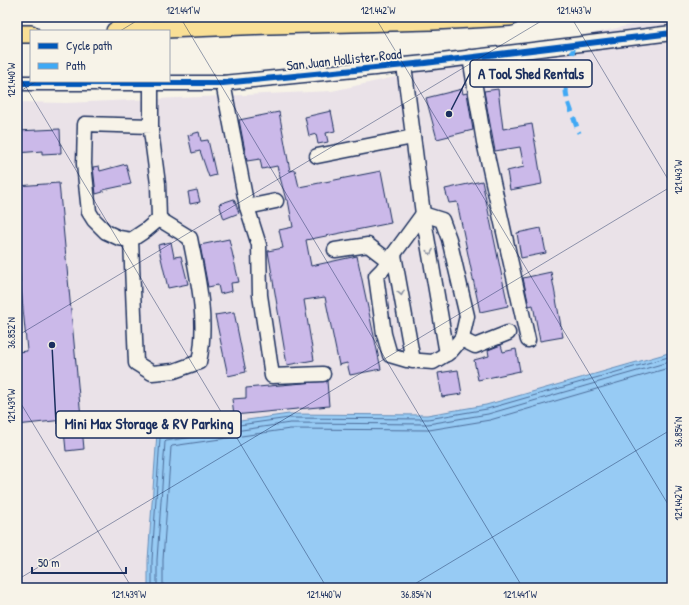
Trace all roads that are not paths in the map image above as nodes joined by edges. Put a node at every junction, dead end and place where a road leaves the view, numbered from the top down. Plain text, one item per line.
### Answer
1 (510, 17) edge
2 (142, 30) edge
3 (672, 33) edge
4 (17, 34) edge
5 (30, 34) edge
6 (470, 57) junction
7 (404, 65) junction
8 (17, 83) edge
9 (223, 83) junction
10 (151, 84) junction
11 (151, 126) junction
12 (413, 137) junction
13 (317, 156) dead end
14 (276, 201) dead end
15 (247, 207) junction
16 (424, 214) junction
17 (158, 219) junction
18 (131, 240) junction
19 (335, 250) dead end
20 (392, 258) junction
21 (508, 334) dead end
22 (461, 339) junction
23 (528, 340) dead end
24 (447, 354) junction
25 (413, 361) junction
26 (323, 374) dead end

1 - 2 main road
3 - 6 street, San Juan Hollister Road
4 - 5 main road
6 - 7 street, San Juan Hollister Road
6 - 23 street
7 - 9 street, San Juan Hollister Road
7 - 12 street
8 - 10 street, San Juan Hollister Road
9 - 10 street, San Juan Hollister Road
9 - 15 street
10 - 11 street
11 - 17 street
11 - 18 street
12 - 13 street
12 - 16 street
14 - 15 street
15 - 26 street
16 - 20 street
16 - 22 street
16 -> 24 street
17 - 18 street
17 - 18 street
19 - 20 street
20 -> 25 street
20 - 25 street
21 - 22 street
22 - 24 street
24 - 25 street

